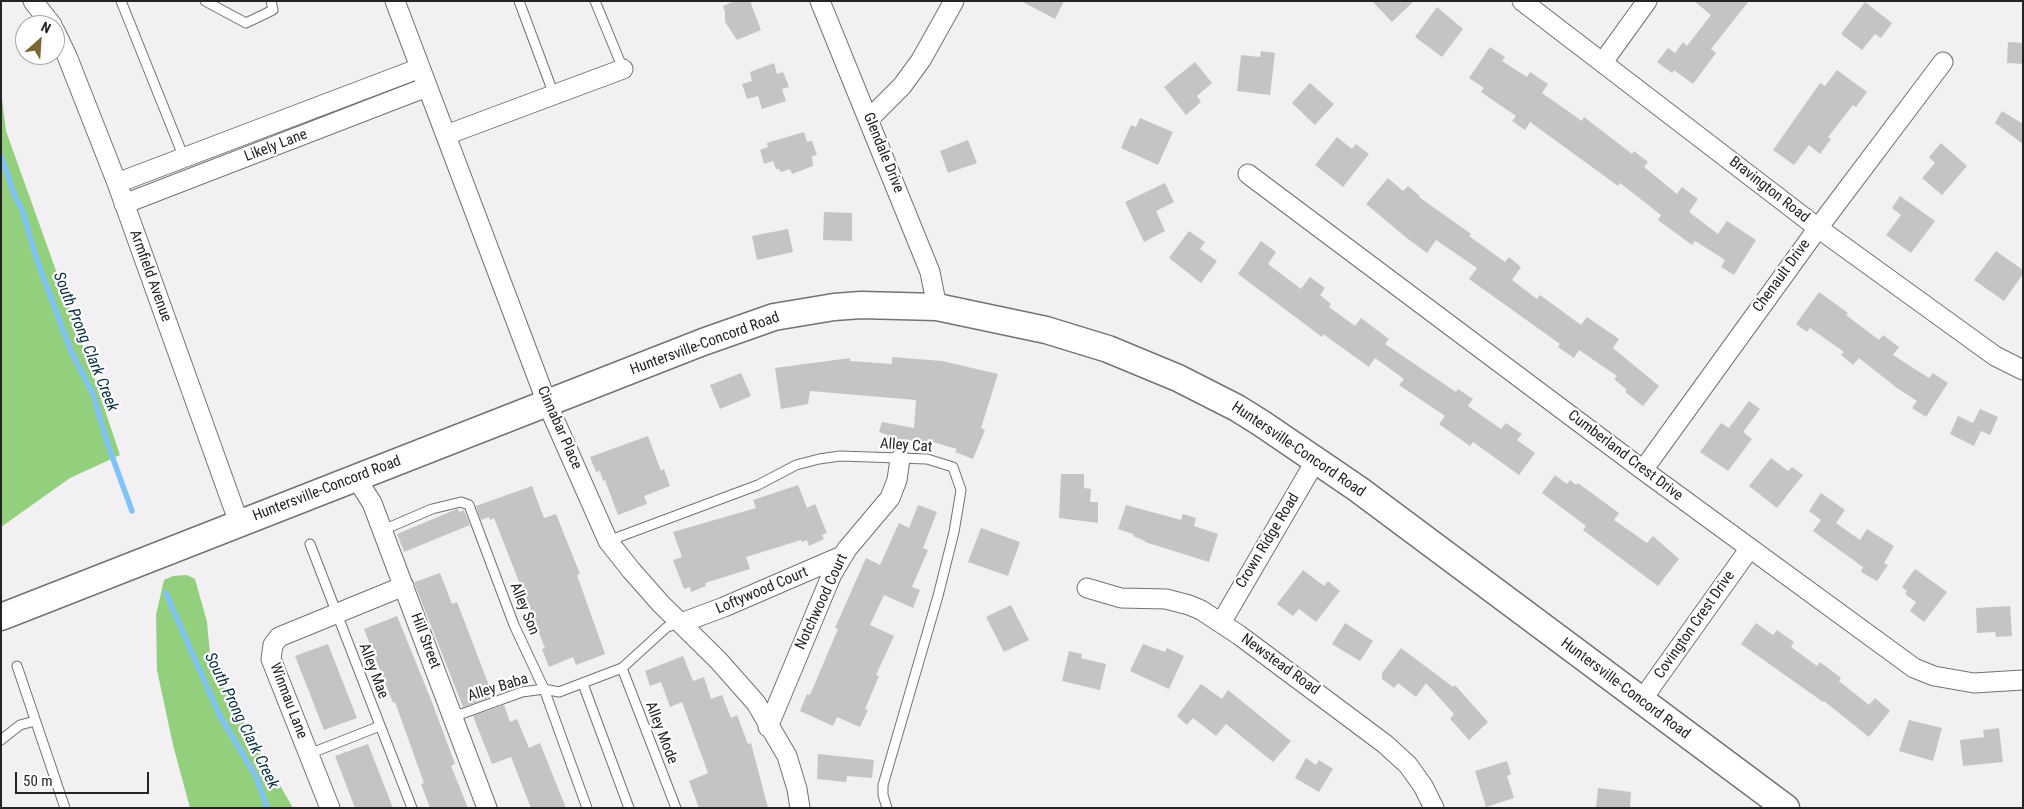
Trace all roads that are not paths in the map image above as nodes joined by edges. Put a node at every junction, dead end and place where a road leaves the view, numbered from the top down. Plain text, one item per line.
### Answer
1 (33, 1) edge
2 (121, 1) edge
3 (205, 1) edge
4 (270, 1) edge
5 (395, 1) edge
6 (519, 1) edge
7 (595, 1) edge
8 (820, 1) edge
9 (954, 1) edge
10 (1522, 1) edge
11 (1647, 1) edge
12 (44, 15) edge
13 (65, 52) edge
14 (1603, 62) junction
15 (1943, 62) dead end
16 (420, 68) junction
17 (622, 69) joint
18 (427, 87) junction
19 (554, 95) junction
20 (869, 119) junction
21 (446, 135) junction
22 (184, 158) junction
23 (1248, 174) dead end
24 (117, 183) junction
25 (124, 204) junction
26 (1818, 228) junction
27 (937, 307) junction
28 (2023, 370) edge
29 (546, 403) junction
30 (900, 459) junction
31 (1316, 460) junction
32 (1643, 470) junction
33 (356, 478) junction
34 (239, 523) junction
35 (383, 530) junction
36 (608, 542) junction
37 (310, 544) dead end
38 (1750, 548) junction
39 (842, 556) junction
40 (404, 586) junction
41 (1088, 588) dead end
42 (336, 614) junction
43 (1, 617) edge
44 (681, 623) junction
45 (1221, 623) junction
46 (17, 666) dead end
47 (622, 668) junction
48 (2023, 680) edge
49 (583, 684) junction
50 (544, 690) junction
51 (1641, 701) junction
52 (453, 717) junction
53 (35, 721) junction
54 (380, 726) junction
55 (768, 727) junction
56 (1, 740) edge
57 (309, 754) junction
58 (65, 808) edge
59 (330, 808) edge
60 (412, 808) edge
61 (487, 808) edge
62 (587, 808) edge
63 (629, 808) edge
64 (676, 808) edge
65 (800, 808) edge
66 (887, 808) edge
67 (1434, 808) edge
68 (1786, 808) edge

1 - 12 street
2 - 22 lane
3 - 4 lane
5 - 16 street, Cinnabar Place
6 - 19 lane
7 - 17 lane
8 - 20 street, Glendale Drive
9 - 20 street
10 - 14 street, Bravington Road
11 - 14 street
13 - 24 street, Armfield Avenue
14 - 26 street, Bravington Road
15 - 26 street, Chenault Drive
16 - 18 street, Cinnabar Place
16 - 22 street, Likely Lane
17 - 19 street
18 - 21 street, Cinnabar Place
18 - 25 street, Likely Lane
19 - 21 street
20 - 27 street, Glendale Drive
21 - 29 street, Cinnabar Place
22 - 24 street, Likely Lane
23 - 32 street, Cumberland Crest Drive
24 - 25 street, Armfield Avenue
25 - 34 street, Armfield Avenue
26 - 28 street, Bravington Road
26 - 32 street, Chenault Drive
27 - 29 main road, Huntersville-Concord Road
27 - 31 main road, Huntersville-Concord Road
29 - 33 main road, Huntersville-Concord Road
29 - 36 street, Cinnabar Place
30 - 36 lane, Alley Cat
30 - 39 street, Notchwood Court
30 - 66 lane, Alley Cat
31 - 45 street, Crown Ridge Road
31 - 51 main road, Huntersville-Concord Road
32 - 38 street, Cumberland Crest Drive
33 - 34 main road, Huntersville-Concord Road
33 - 35 street, Hill Street
34 - 43 main road, Huntersville-Concord Road
35 - 40 street, Hill Street
35 - 50 lane, Alley Son
36 - 44 street, Cinnabar Place
37 - 42 lane, Alley Mae
38 - 48 street, Cumberland Crest Drive
38 - 51 street, Covington Crest Drive
39 - 44 street, Loftywood Court
39 - 55 street, Notchwood Court
40 - 42 street, Winmau Lane
40 - 52 street, Hill Street
41 - 45 street, Newstead Road
42 - 54 lane, Alley Mae
42 - 57 street, Winmau Lane
44 - 47 lane, Alley Baba
44 - 55 street, Cinnabar Place
45 - 67 street, Newstead Road
46 - 53 lane
47 - 49 lane, Alley Baba
47 - 64 lane, Alley Mode
49 - 50 lane, Alley Baba
49 - 63 lane
50 - 52 lane, Alley Baba
50 - 62 lane, Alley Son
51 - 68 main road, Huntersville-Concord Road
52 - 61 street, Hill Street
53 - 56 lane
53 - 58 lane
54 - 57 lane
54 - 60 lane, Alley Mae
55 - 65 street, Cinnabar Place
57 - 59 street, Winmau Lane

